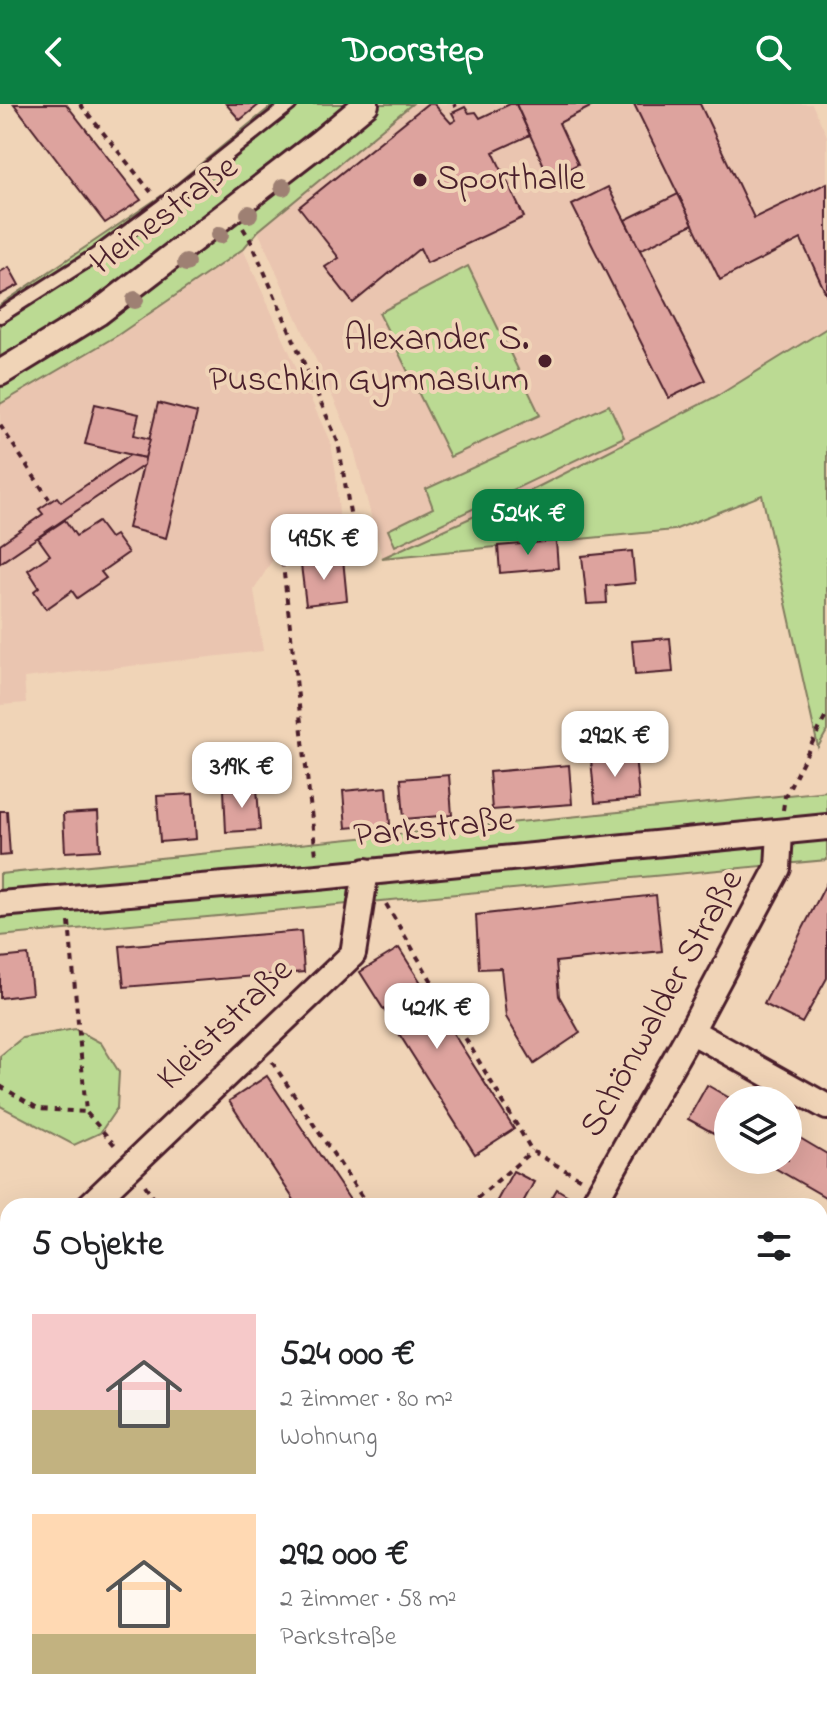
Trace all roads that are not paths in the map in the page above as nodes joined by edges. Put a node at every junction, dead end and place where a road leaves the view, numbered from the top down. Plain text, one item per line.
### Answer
1 (290, 104) edge
2 (366, 104) edge
3 (0, 316) edge
4 (0, 373) edge
5 (827, 827) edge
6 (780, 832) junction
7 (366, 871) junction
8 (0, 904) edge
9 (691, 1031) junction
10 (827, 1107) edge
11 (97, 1198) edge
12 (596, 1198) edge

1 - 3 lane
2 - 4 street, Heinestraße
5 - 6 street, Parkstraße
6 - 7 street, Parkstraße
6 - 9 street, Schönwalder Straße
7 - 8 street, Parkstraße
7 - 11 street, Kleiststraße
9 - 10 street
9 - 12 street, Schönwalder Straße

